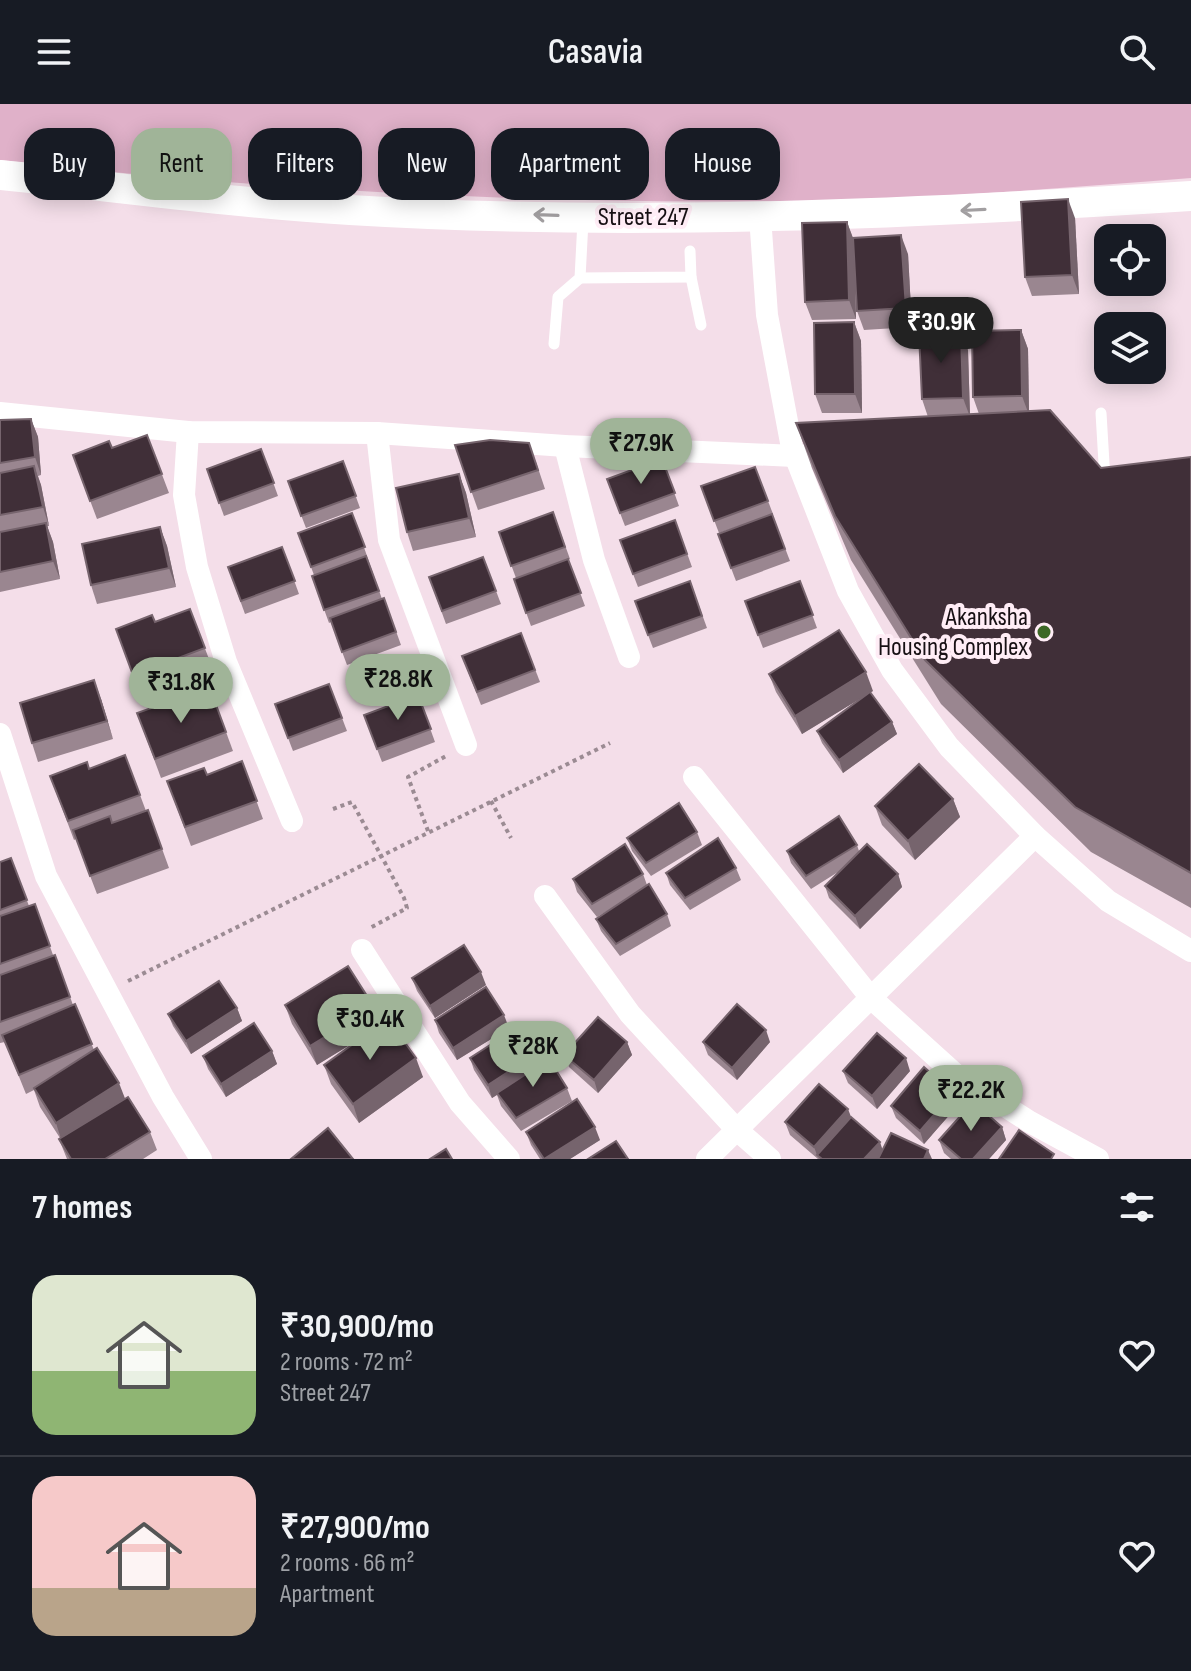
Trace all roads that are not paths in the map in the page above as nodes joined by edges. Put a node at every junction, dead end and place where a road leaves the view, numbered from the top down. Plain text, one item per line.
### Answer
1 (0, 175) edge
2 (1191, 196) edge
3 (760, 216) junction
4 (584, 217) junction
5 (690, 251) dead end
6 (691, 277) junction
7 (580, 278) junction
8 (701, 325) dead end
9 (554, 344) dead end
10 (0, 413) edge
11 (1101, 413) dead end
12 (188, 432) junction
13 (377, 433) junction
14 (565, 446) junction
15 (858, 452) edge
16 (795, 456) junction
17 (1106, 495) edge
18 (629, 657) dead end
19 (0, 734) edge
20 (466, 745) road end
21 (694, 777) dead end
22 (292, 821) dead end
23 (1035, 836) junction
24 (545, 896) dead end
25 (362, 950) road end
26 (1191, 951) edge
27 (871, 998) junction
28 (737, 1130) junction
29 (201, 1159) edge
30 (509, 1159) edge
31 (707, 1159) edge
32 (770, 1159) edge
33 (1098, 1159) edge

4 -> 1 street, Street 247
2 -> 3 street, Street 247
3 - 4 street, Street 247
3 - 16 street
4 - 7 lane
5 - 6 lane
6 - 7 lane
6 - 8 lane
7 - 9 lane
10 - 12 street
11 - 17 lane
12 - 13 street
12 - 22 street
13 - 14 street
13 - 20 street
14 - 16 street
14 - 18 street
15 - 16 street
16 - 23 street
19 - 29 street
21 - 27 street
23 - 26 street
23 - 27 street
24 - 28 street
25 - 30 street
27 - 28 street
27 - 33 street
28 - 31 street
28 - 32 street

